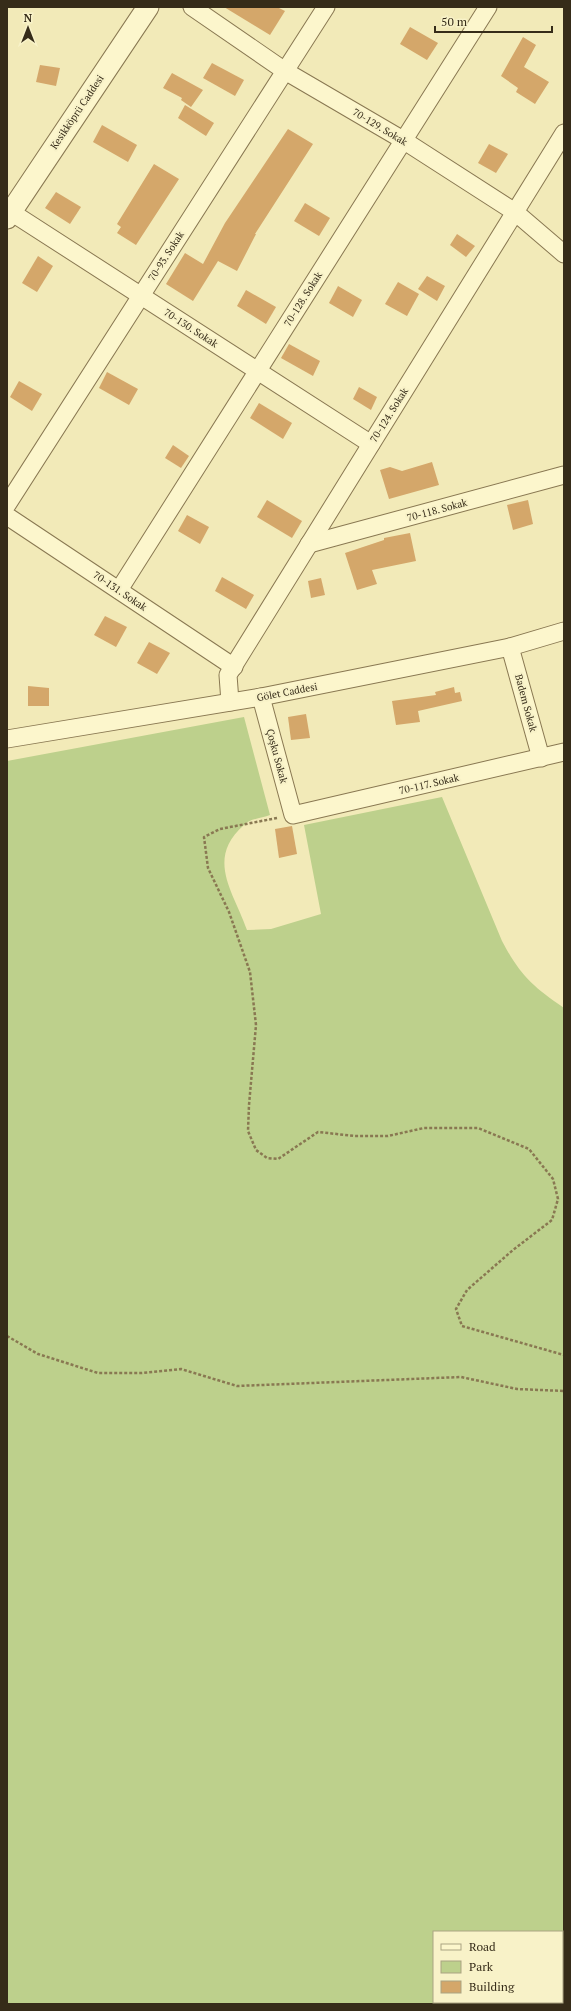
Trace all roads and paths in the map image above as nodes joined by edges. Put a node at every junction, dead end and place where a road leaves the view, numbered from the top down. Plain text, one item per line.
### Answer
1 (148, 7) edge
2 (192, 7) edge
3 (326, 7) edge
4 (488, 7) edge
5 (285, 71) junction
6 (564, 133) edge
7 (403, 140) junction
8 (515, 212) junction
9 (9, 215) edge
10 (564, 254) edge
11 (141, 295) junction
12 (258, 371) junction
13 (371, 444) junction
14 (564, 475) edge
15 (7, 505) edge
16 (7, 516) edge
17 (309, 544) junction
18 (119, 590) junction
19 (564, 631) edge
20 (510, 647) junction
21 (234, 667) junction
22 (261, 697) junction
23 (230, 702) junction
24 (7, 739) edge
25 (564, 752) edge
26 (541, 758) junction
27 (293, 815) junction
28 (7, 1336) edge
29 (564, 1355) edge
30 (564, 1391) edge

1 - 9 street, Kesikköprü Caddesi
2 - 5 street, 70-129. Sokak
3 - 5 street, 70-93. Sokak
4 - 7 street, 70-128. Sokak
5 - 7 street, 70-129. Sokak
5 - 11 street, 70-93. Sokak
6 - 8 street, 70-124. Sokak
7 - 8 street, 70-129. Sokak
7 - 12 street, 70-128. Sokak
8 - 10 street, 70-129. Sokak
8 - 13 street, 70-124. Sokak
9 - 11 street, 70-130. Sokak
11 - 12 street, 70-130. Sokak
11 - 15 street, 70-93. Sokak
12 - 13 street, 70-130. Sokak
12 - 18 street, 70-128. Sokak
13 - 17 street, 70-124. Sokak
14 - 17 street, 70-118. Sokak
16 - 18 street, 70-131. Sokak
17 - 21 street, 70-124. Sokak
18 - 21 street, 70-131. Sokak
19 - 20 street, Gölet Caddesi
20 - 22 street, Gölet Caddesi
20 - 26 street, Badem Sokak
21 - 23 street, 70-124. Sokak
22 - 23 street, Gölet Caddesi
22 - 27 street, Çoşku Sokak
23 - 24 street, Gölet Caddesi
25 - 26 street, 70-117. Sokak
26 - 27 street, 70-117. Sokak
27 - 29 path
28 - 30 path

